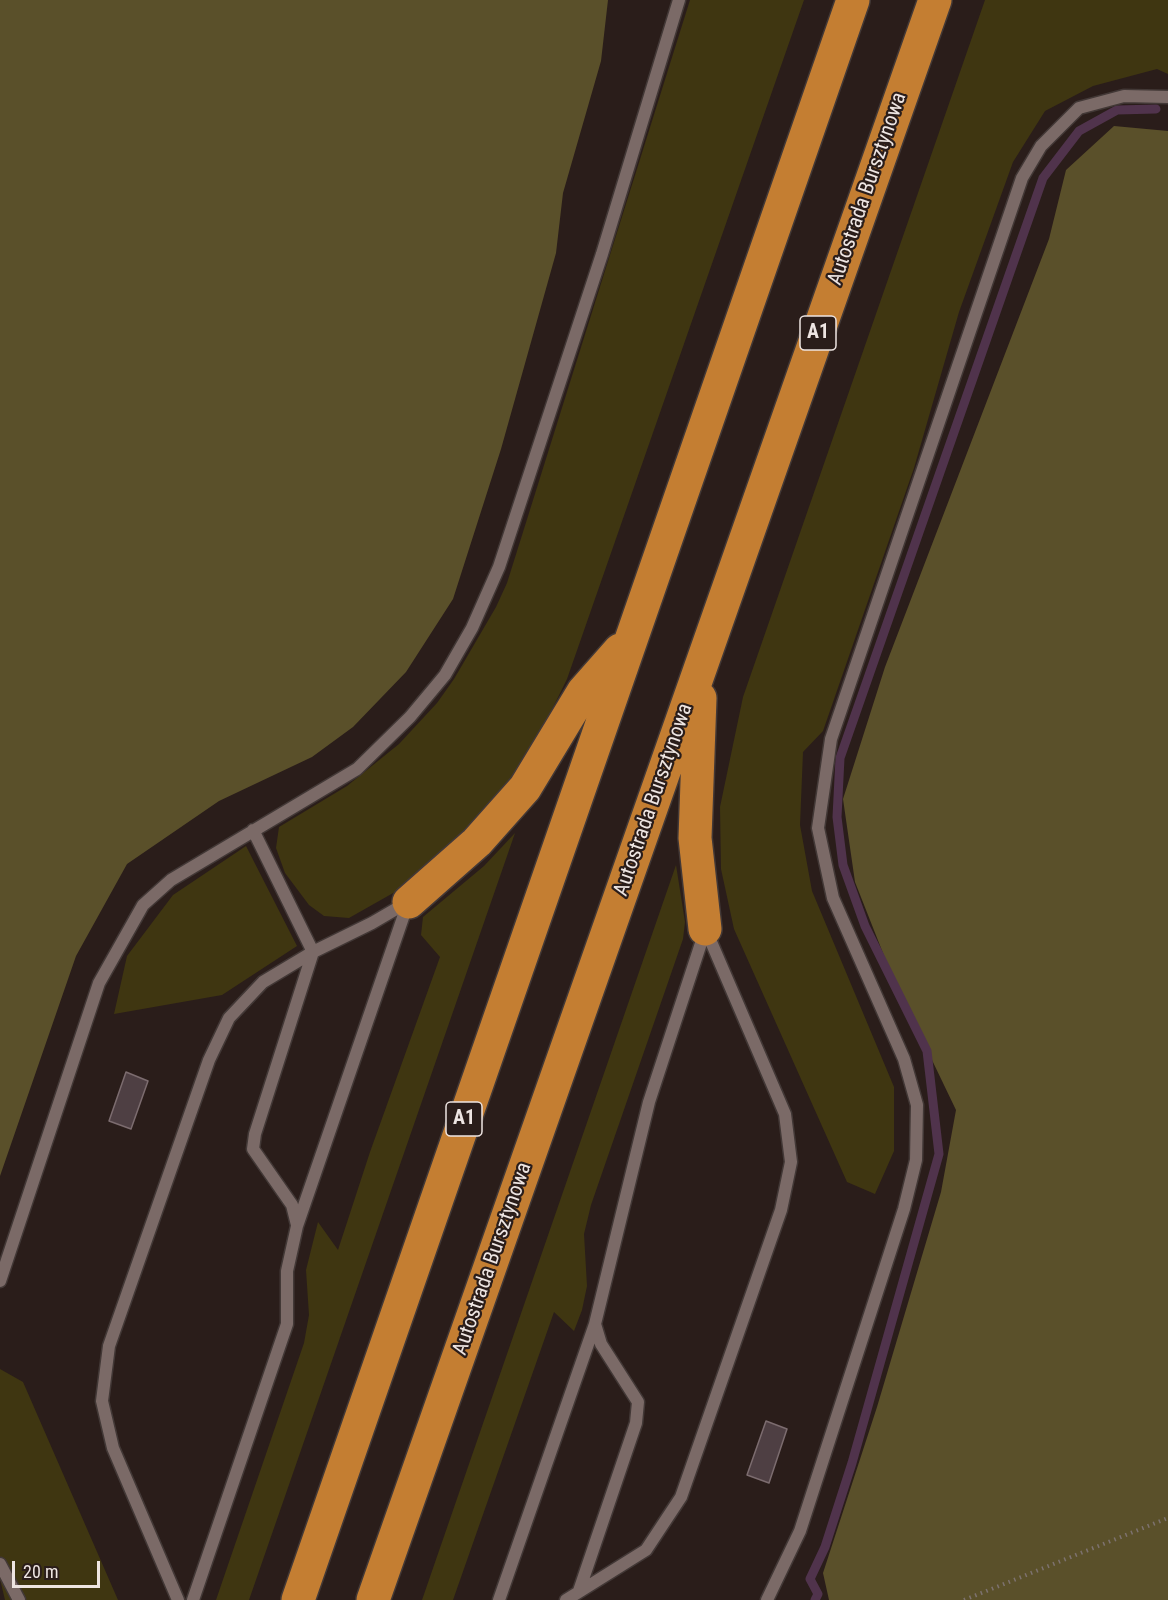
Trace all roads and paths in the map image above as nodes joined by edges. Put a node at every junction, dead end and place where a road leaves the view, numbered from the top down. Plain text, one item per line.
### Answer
1 (679, 0) edge
2 (853, 0) edge
3 (934, 0) edge
4 (1168, 97) edge
5 (631, 637) junction
6 (701, 667) junction
7 (253, 830) junction
8 (409, 902) junction
9 (705, 929) junction
10 (313, 951) junction
11 (297, 1227) junction
12 (0, 1281) edge
13 (595, 1324) junction
14 (1168, 1518) edge
15 (0, 1564) edge
16 (579, 1591) junction
17 (19, 1600) edge
18 (178, 1600) edge
19 (193, 1600) edge
20 (298, 1600) edge
21 (373, 1600) edge
22 (499, 1600) edge
23 (566, 1600) edge
24 (767, 1600) edge
25 (964, 1600) edge

1 - 7 lane
2 - 5 highway, A1
3 - 6 highway, Autostrada Bursztynowa / A1
4 - 24 lane
5 - 8 highway
5 - 20 highway, A1
6 - 9 highway
6 - 21 highway, Autostrada Bursztynowa / A1
7 - 10 lane
7 - 12 lane
8 - 10 lane
8 - 11 lane
9 - 13 lane
9 - 16 lane
10 - 11 lane
10 - 18 lane
11 - 19 lane
13 - 16 lane
13 - 22 lane
14 - 25 path
15 - 17 lane
16 - 23 lane

